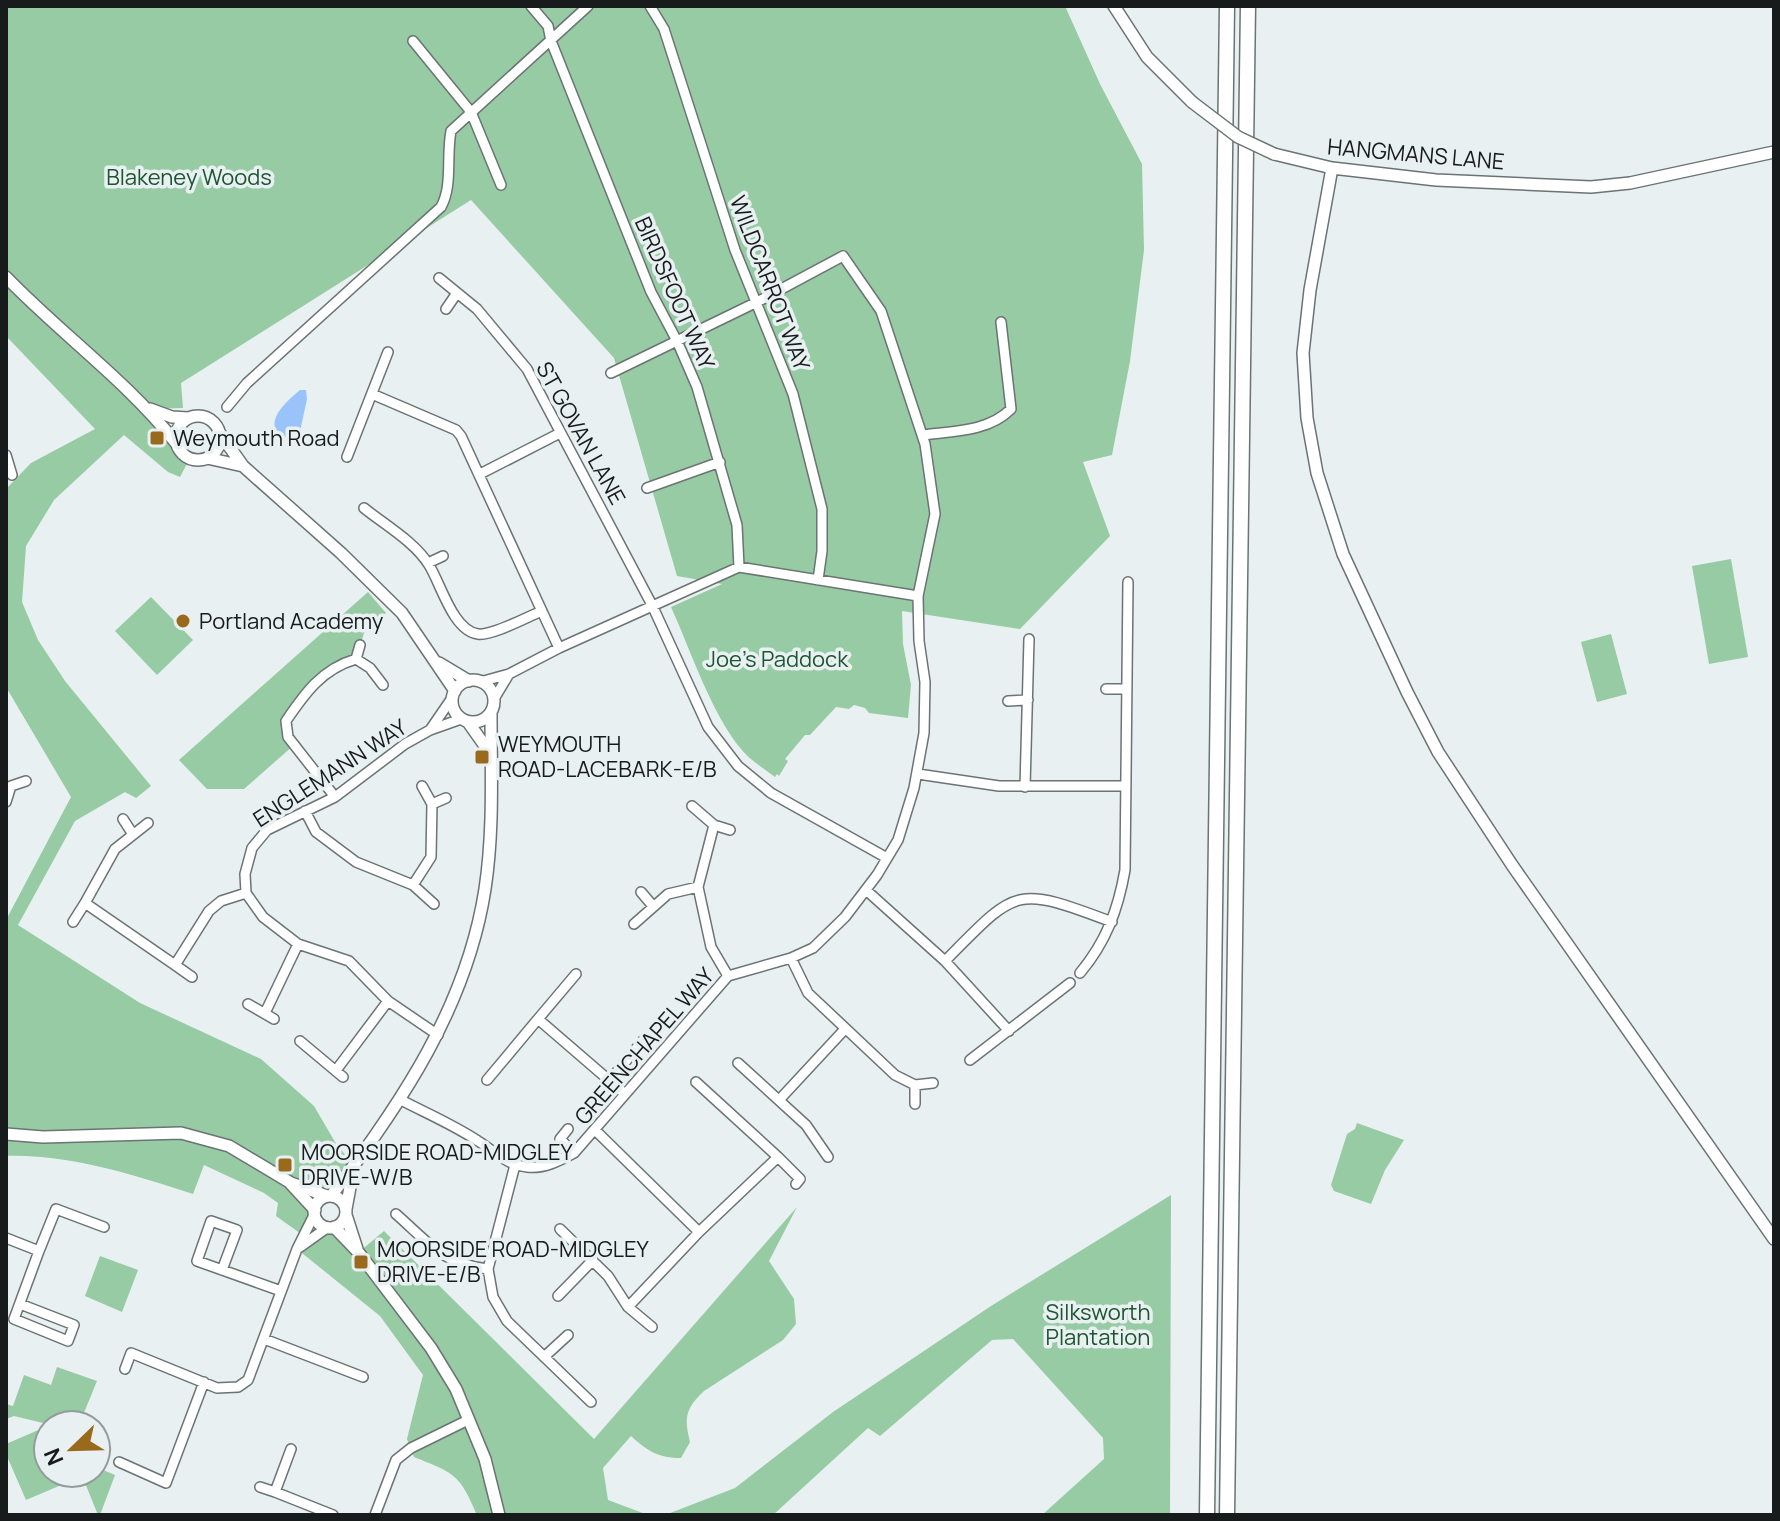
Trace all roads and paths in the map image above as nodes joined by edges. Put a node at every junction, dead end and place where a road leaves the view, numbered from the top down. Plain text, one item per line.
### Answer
1 (531, 6) edge
2 (588, 6) edge
3 (650, 6) edge
4 (1114, 6) edge
5 (1227, 6) edge
6 (1248, 6) edge
7 (413, 41) dead end
8 (551, 41) junction
9 (471, 112) junction
10 (1774, 152) edge
11 (1332, 168) junction
12 (501, 185) dead end
13 (6, 277) edge
14 (439, 278) dead end
15 (457, 293) junction
16 (757, 302) junction
17 (446, 309) dead end
18 (1001, 322) dead end
19 (677, 341) junction
20 (388, 352) dead end
21 (611, 373) dead end
22 (372, 394) junction
23 (227, 407) dead end
24 (149, 409) junction
25 (188, 418) junction
26 (219, 432) junction
27 (560, 433) junction
28 (922, 435) junction
29 (176, 443) junction
30 (6, 455) edge
31 (347, 457) dead end
32 (207, 458) junction
33 (720, 462) junction
34 (243, 466) junction
35 (480, 474) junction
36 (12, 475) dead end
37 (647, 488) dead end
38 (364, 508) dead end
39 (443, 556) dead end
40 (428, 563) junction
41 (739, 567) junction
42 (818, 580) junction
43 (1128, 582) dead end
44 (918, 596) junction
45 (652, 605) junction
46 (542, 611) junction
47 (1029, 639) dead end
48 (360, 645) dead end
49 (559, 648) junction
50 (356, 659) junction
51 (435, 660) junction
52 (509, 674) junction
53 (475, 681) junction
54 (383, 685) dead end
55 (1106, 689) dead end
56 (1127, 689) junction
57 (453, 694) junction
58 (494, 699) junction
59 (1028, 700) junction
60 (1008, 701) dead end
61 (491, 712) junction
62 (465, 720) junction
63 (430, 730) junction
64 (491, 753) junction
65 (918, 774) junction
66 (26, 781) dead end
67 (8, 783) edge
68 (422, 786) dead end
69 (1126, 786) junction
70 (1025, 787) junction
71 (335, 797) junction
72 (446, 798) dead end
73 (6, 802) edge
74 (432, 804) junction
75 (692, 806) dead end
76 (305, 811) junction
77 (123, 819) dead end
78 (148, 823) dead end
79 (714, 825) junction
80 (730, 830) dead end
81 (132, 833) junction
82 (887, 858) junction
83 (413, 885) junction
84 (698, 887) junction
85 (866, 890) junction
86 (641, 892) dead end
87 (246, 893) junction
88 (85, 903) junction
89 (434, 904) dead end
90 (652, 905) junction
91 (73, 922) dead end
92 (1112, 922) junction
93 (634, 924) dead end
94 (298, 944) junction
95 (791, 958) junction
96 (945, 961) junction
97 (175, 965) junction
98 (1080, 973) dead end
99 (576, 974) dead end
100 (728, 976) junction
101 (192, 977) dead end
102 (1070, 983) dead end
103 (388, 1001) junction
104 (248, 1004) dead end
105 (538, 1019) junction
106 (845, 1029) junction
107 (1009, 1031) junction
108 (438, 1035) junction
109 (645, 1038) dead end
110 (300, 1041) dead end
111 (970, 1060) dead end
112 (738, 1063) dead end
113 (487, 1080) dead end
114 (610, 1081) junction
115 (696, 1082) dead end
116 (933, 1083) dead end
117 (915, 1085) junction
118 (625, 1094) junction
119 (780, 1099) junction
120 (401, 1100) junction
121 (915, 1104) dead end
122 (581, 1115) dead end
123 (568, 1129) dead end
124 (595, 1130) junction
125 (6, 1134) edge
126 (574, 1153) junction
127 (778, 1157) junction
128 (828, 1157) dead end
129 (515, 1165) junction
130 (354, 1166) junction
131 (291, 1183) junction
132 (796, 1184) dead end
133 (329, 1196) junction
134 (315, 1212) junction
135 (346, 1212) junction
136 (396, 1214) dead end
137 (104, 1227) dead end
138 (331, 1227) junction
139 (560, 1229) dead end
140 (699, 1232) junction
141 (6, 1238) edge
142 (1774, 1239) edge
143 (297, 1249) junction
144 (39, 1251) junction
145 (359, 1253) junction
146 (593, 1260) junction
147 (488, 1269) junction
148 (222, 1270) junction
149 (281, 1291) junction
150 (558, 1296) dead end
151 (20, 1304) junction
152 (628, 1307) junction
153 (652, 1327) dead end
154 (568, 1335) dead end
155 (264, 1339) junction
156 (544, 1357) junction
157 (125, 1369) dead end
158 (363, 1377) dead end
159 (204, 1382) junction
160 (591, 1402) dead end
161 (468, 1420) junction
162 (291, 1449) dead end
163 (119, 1462) dead end
164 (260, 1487) dead end
165 (275, 1492) junction
166 (333, 1515) edge
167 (375, 1515) edge
168 (499, 1515) edge
169 (1207, 1515) edge
170 (1227, 1515) edge

1 - 8 street, BIRDSFOOT WAY
2 - 8 street
3 - 16 street, WILDCARROT WAY
4 - 11 street, HANGMANS LANE, bridge
5 - 169 highway
6 - 170 highway
7 - 9 street
8 - 9 street
8 - 19 street, BIRDSFOOT WAY
9 - 12 street
9 - 23 street
10 - 11 street, HANGMANS LANE
11 - 142 street
13 - 24 street
14 - 15 street, ST GOVAN LANE
15 - 17 street
15 - 27 street, ST GOVAN LANE
16 - 19 street
16 - 28 street, GREENCHAPEL WAY
16 - 42 street, WILDCARROT WAY
18 - 28 street
19 - 21 street
19 - 33 street, BIRDSFOOT WAY
20 - 22 street
22 - 31 street
22 - 35 street
24 - 25 street
24 - 29 street
25 - 26 street
25 - 29 street
26 - 32 street
26 - 34 street
27 - 35 street
27 - 45 street, ST GOVAN LANE
28 - 44 street, GREENCHAPEL WAY
29 - 32 street
30 - 36 street
32 - 34 street
33 - 37 street
33 - 41 street, BIRDSFOOT WAY
34 - 51 street
35 - 46 street
38 - 40 street
39 - 40 street
40 - 46 street
41 - 42 street
41 - 45 street
42 - 44 street
43 - 56 street
44 - 65 street, GREENCHAPEL WAY
45 - 49 street
45 - 82 street, ST GOVAN LANE
46 - 49 street
47 - 59 street
48 - 50 street
49 - 52 street
50 - 54 street
50 - 71 street
51 - 53 street
51 - 57 street
52 - 53 street
52 - 58 street
53 - 57 street
53 - 58 street
55 - 56 street
56 - 69 street
57 - 62 street
57 - 63 street, ENGLEMANN WAY
58 - 61 street
59 - 60 street
59 - 70 street
61 - 62 street
61 - 64 street
62 - 63 street, ENGLEMANN WAY
62 - 64 street
63 - 71 street, ENGLEMANN WAY
64 - 108 street
65 - 70 street
65 - 82 street, GREENCHAPEL WAY
66 - 67 street
67 - 73 street
68 - 74 street
69 - 70 street
69 - 92 street
71 - 76 street, ENGLEMANN WAY
72 - 74 street
74 - 83 street
75 - 79 street
76 - 83 street
76 - 87 street, ENGLEMANN WAY
77 - 81 street
78 - 81 street
79 - 80 street
79 - 84 street
81 - 88 street
82 - 85 street, GREENCHAPEL WAY
83 - 89 street
84 - 90 street
84 - 100 street
85 - 95 street, GREENCHAPEL WAY
85 - 96 street
86 - 90 street
87 - 94 street
87 - 97 street
88 - 91 street
88 - 97 street
90 - 93 street
92 - 96 street
92 - 98 street
94 - 103 street
94 - 104 street
95 - 100 street, GREENCHAPEL WAY
95 - 106 street
96 - 107 street
97 - 101 street
99 - 105 street
100 - 118 street, GREENCHAPEL WAY
102 - 107 street
103 - 108 street
103 - 110 street
105 - 113 street
105 - 114 street
106 - 117 street
106 - 119 street
107 - 111 street
108 - 120 street
109 - 114 street
112 - 119 street
114 - 118 street
114 - 122 street
115 - 127 street
116 - 117 street
117 - 121 street
118 - 124 street, GREENCHAPEL WAY
119 - 128 street
120 - 129 street
120 - 130 street
123 - 126 street
124 - 126 street, GREENCHAPEL WAY
124 - 140 street
125 - 131 street
126 - 129 street, GREENCHAPEL WAY
127 - 132 street
127 - 140 street
129 - 147 street
130 - 133 street
130 - 135 street
131 - 133 street
131 - 134 street
133 - 134 street
133 - 135 street
134 - 138 street
134 - 143 street
135 - 138 street
135 - 145 street
136 - 147 street
137 - 144 street
138 - 143 street
138 - 145 street
139 - 146 street
140 - 152 street
141 - 144 street
143 - 149 street
144 - 151 street
145 - 161 street
146 - 150 street
146 - 152 street
147 - 156 street
148 - 148 street
148 - 149 street
149 - 155 street
151 - 151 street
152 - 153 street
154 - 156 street
155 - 158 street
155 - 159 street
156 - 160 street
157 - 159 street
159 - 163 street
161 - 167 street
161 - 168 street
162 - 165 street
164 - 165 street
165 - 166 street

